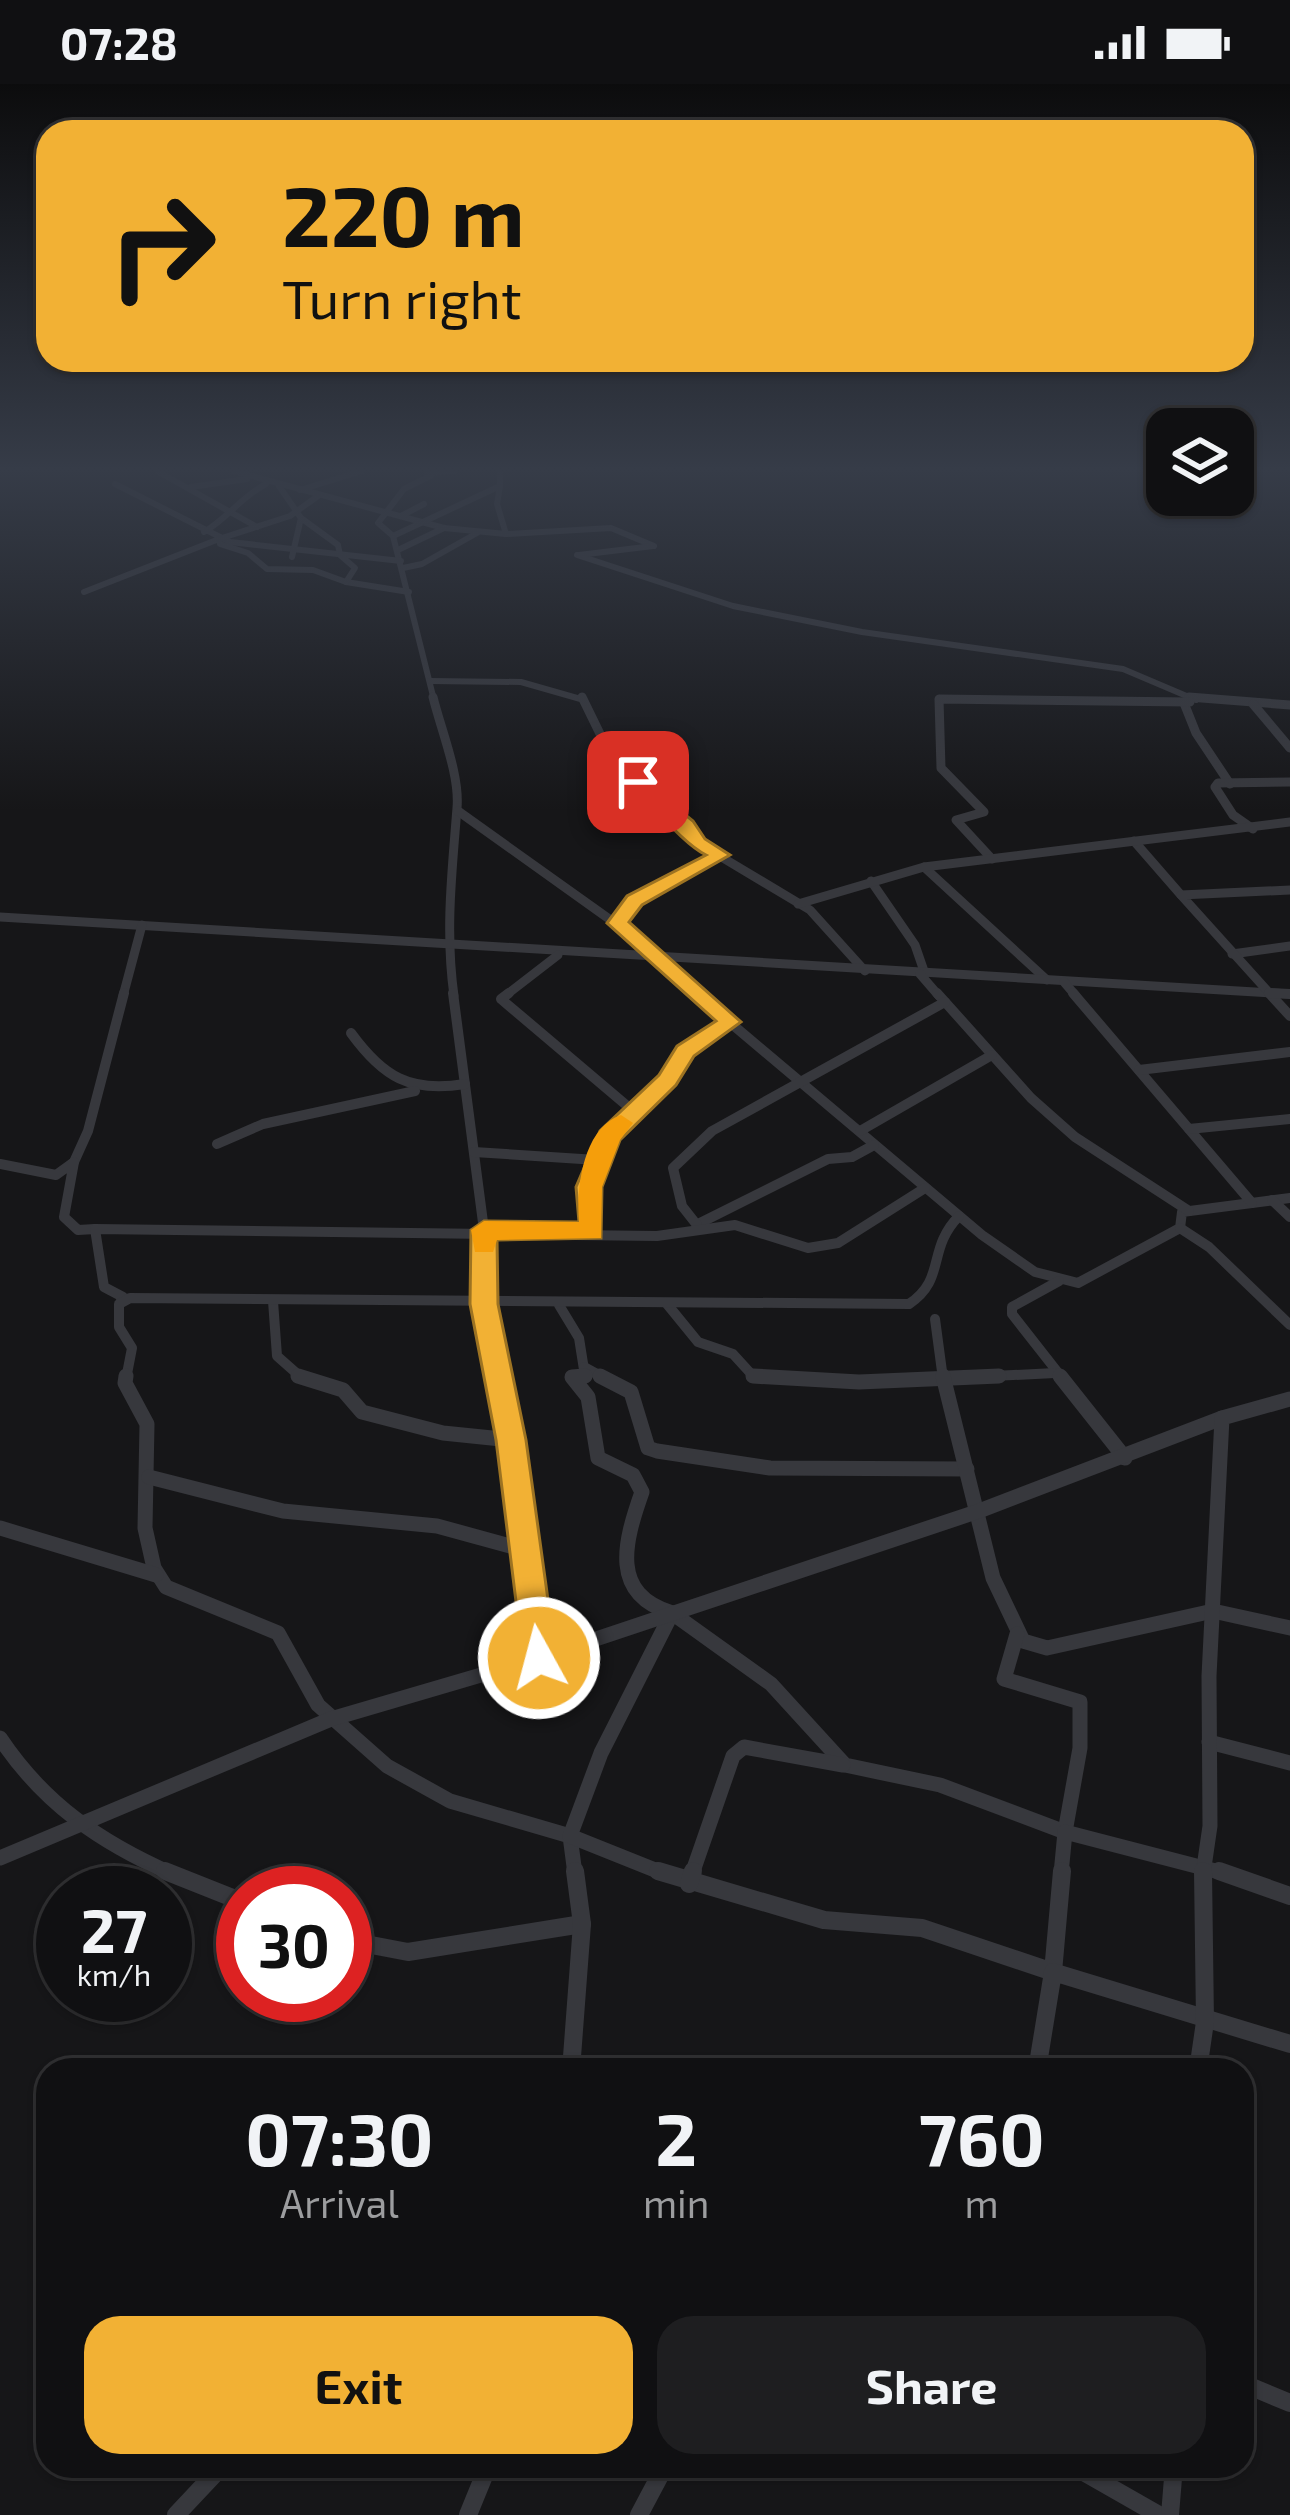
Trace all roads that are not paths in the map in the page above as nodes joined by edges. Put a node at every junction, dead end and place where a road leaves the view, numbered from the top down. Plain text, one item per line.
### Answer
1 (104, 584) edge
2 (361, 584) edge
3 (407, 584) edge
4 (661, 584) edge
5 (85, 592) dead end
6 (409, 592) junction
7 (430, 681) junction
8 (1200, 702) junction
9 (1184, 703) junction
10 (1253, 704) junction
11 (1290, 705) edge
12 (1290, 748) edge
13 (1290, 782) edge
14 (1230, 784) junction
15 (458, 811) junction
16 (1290, 822) edge
17 (1254, 830) junction
18 (1134, 841) junction
19 (721, 855) junction
20 (992, 860) junction
21 (924, 867) junction
22 (871, 880) junction
23 (1290, 890) edge
24 (1181, 895) junction
25 (797, 904) junction
26 (0, 917) edge
27 (142, 926) junction
28 (619, 926) junction
29 (447, 944) junction
30 (1290, 946) edge
31 (559, 954) junction
32 (1232, 954) junction
33 (653, 959) junction
34 (865, 970) junction
35 (922, 974) junction
36 (1047, 981) junction
37 (1064, 982) junction
38 (1267, 993) junction
39 (1290, 994) edge
40 (945, 1002) junction
41 (1290, 1016) edge
42 (730, 1022) junction
43 (351, 1033) dead end
44 (1290, 1052) edge
45 (992, 1054) junction
46 (1138, 1070) junction
47 (800, 1079) junction
48 (465, 1084) junction
49 (416, 1091) junction
50 (632, 1110) junction
51 (1290, 1119) edge
52 (1189, 1129) junction
53 (860, 1131) junction
54 (217, 1144) dead end
55 (874, 1145) junction
56 (474, 1152) junction
57 (598, 1160) junction
58 (74, 1162) junction
59 (0, 1164) edge
60 (925, 1188) junction
61 (1290, 1198) edge
62 (1272, 1200) junction
63 (1252, 1203) junction
64 (1189, 1211) junction
65 (959, 1216) junction
66 (1290, 1217) edge
67 (698, 1225) junction
68 (95, 1228) junction
69 (1180, 1228) junction
70 (484, 1230) junction
71 (592, 1232) junction
72 (683, 1232) junction
73 (1059, 1281) junction
74 (121, 1301) junction
75 (273, 1301) junction
76 (484, 1304) junction
77 (667, 1304) junction
78 (559, 1305) junction
79 (934, 1319) dead end
80 (1290, 1325) edge
81 (584, 1367) junction
82 (1055, 1373) junction
83 (941, 1376) junction
84 (1290, 1399) edge
85 (1222, 1418) junction
86 (511, 1440) junction
87 (1125, 1458) junction
88 (967, 1469) junction
89 (149, 1477) junction
90 (979, 1511) junction
91 (0, 1528) edge
92 (525, 1550) junction
93 (156, 1575) junction
94 (672, 1612) junction
95 (1213, 1612) junction
96 (1290, 1628) edge
97 (1017, 1634) junction
98 (539, 1658) junction
99 (331, 1719) junction
100 (0, 1738) edge
101 (1209, 1742) junction
102 (1290, 1763) edge
103 (844, 1765) junction
104 (76, 1826) junction
105 (1064, 1832) junction
106 (570, 1836) junction
107 (0, 1858) edge
108 (1203, 1866) junction
109 (689, 1884) junction
110 (216, 1892) edge
111 (1290, 1896) edge
112 (582, 1924) junction
113 (372, 1945) edge
114 (1052, 1972) junction
115 (1205, 2022) junction
116 (1290, 2044) edge
117 (572, 2058) edge
118 (1039, 2058) edge
119 (1200, 2058) edge
120 (1254, 2388) edge
121 (1290, 2403) edge
122 (211, 2478) edge
123 (483, 2478) edge
124 (659, 2478) edge
125 (1094, 2478) edge
126 (1173, 2478) edge
127 (176, 2515) edge
128 (468, 2515) edge
129 (639, 2515) edge
130 (1159, 2515) edge
131 (1170, 2515) edge

1 - 5 street
2 - 6 street
3 - 6 street
4 - 8 street
6 - 7 street
7 - 15 street
7 - 19 street
8 - 9 street
8 - 10 street
9 - 14 street
9 - 20 street
10 - 11 street
10 - 12 street
13 - 14 street
14 - 17 street
15 - 28 street
15 - 29 street
16 - 17 street
17 - 18 street
18 - 20 street
18 - 24 street
19 - 25 street
19 - 28 street
20 - 21 street
21 - 22 street
21 - 36 street
22 - 25 street
22 - 35 street
23 - 24 street
24 - 32 street
25 - 34 street
26 - 27 street
27 - 29 street
27 - 58 street
28 - 33 street
29 - 31 street
29 - 48 street
30 - 32 street
31 - 33 street
31 - 50 street
32 - 38 street
33 - 34 street
33 - 42 street
34 - 35 street
35 - 36 street
35 - 40 street
36 - 37 street
37 - 38 street
37 - 46 street
38 - 39 street
38 - 41 street
40 - 45 street
40 - 47 street
42 - 47 street
42 - 50 street
43 - 49 street
44 - 46 street
45 - 53 street
45 - 64 street
46 - 52 street
47 - 53 street
47 - 67 street
48 - 49 street
48 - 56 street
49 - 54 street
50 - 57 street
51 - 52 street
52 - 63 street
53 - 55 street
55 - 60 street
55 - 67 street
56 - 57 street
56 - 70 street
57 - 71 street
58 - 59 street
58 - 68 street
60 - 65 street
60 - 72 street
61 - 62 street
62 - 63 street
62 - 66 street
63 - 64 street
64 - 69 street
65 - 73 street
65 - 77 street
67 - 72 street
68 - 70 street
68 - 74 street
69 - 73 street
69 - 80 street
70 - 71 street
70 - 76 street
71 - 72 street
73 - 82 street
74 - 75 street
74 - 89 street
75 - 76 street
75 - 86 street
76 - 78 street
76 - 86 street
77 - 78 street
77 - 83 street
78 - 81 street
79 - 83 street
81 - 88 street
81 - 94 street
82 - 83 street
82 - 87 street
83 - 88 street
84 - 85 street
85 - 87 street
85 - 95 street
86 - 92 street
87 - 90 street
88 - 90 street
89 - 92 street
89 - 93 street
90 - 94 street
90 - 97 street
91 - 93 street
92 - 98 street
93 - 99 street
94 - 98 street
94 - 103 street
94 - 106 street
95 - 96 street
95 - 97 street
95 - 101 street
97 - 105 street
98 - 99 street
99 - 104 street
99 - 106 street
100 - 104 street
101 - 102 street
101 - 108 street
103 - 105 street
103 - 109 street
104 - 107 street
104 - 110 street
105 - 108 street
105 - 114 street
106 - 109 street
106 - 112 street
108 - 111 street
108 - 115 street
109 - 114 street
112 - 113 street
112 - 117 street
114 - 115 street
114 - 118 street
115 - 116 street
115 - 119 street
120 - 121 street
122 - 127 street
123 - 128 street
124 - 129 street
125 - 130 street
126 - 131 street

